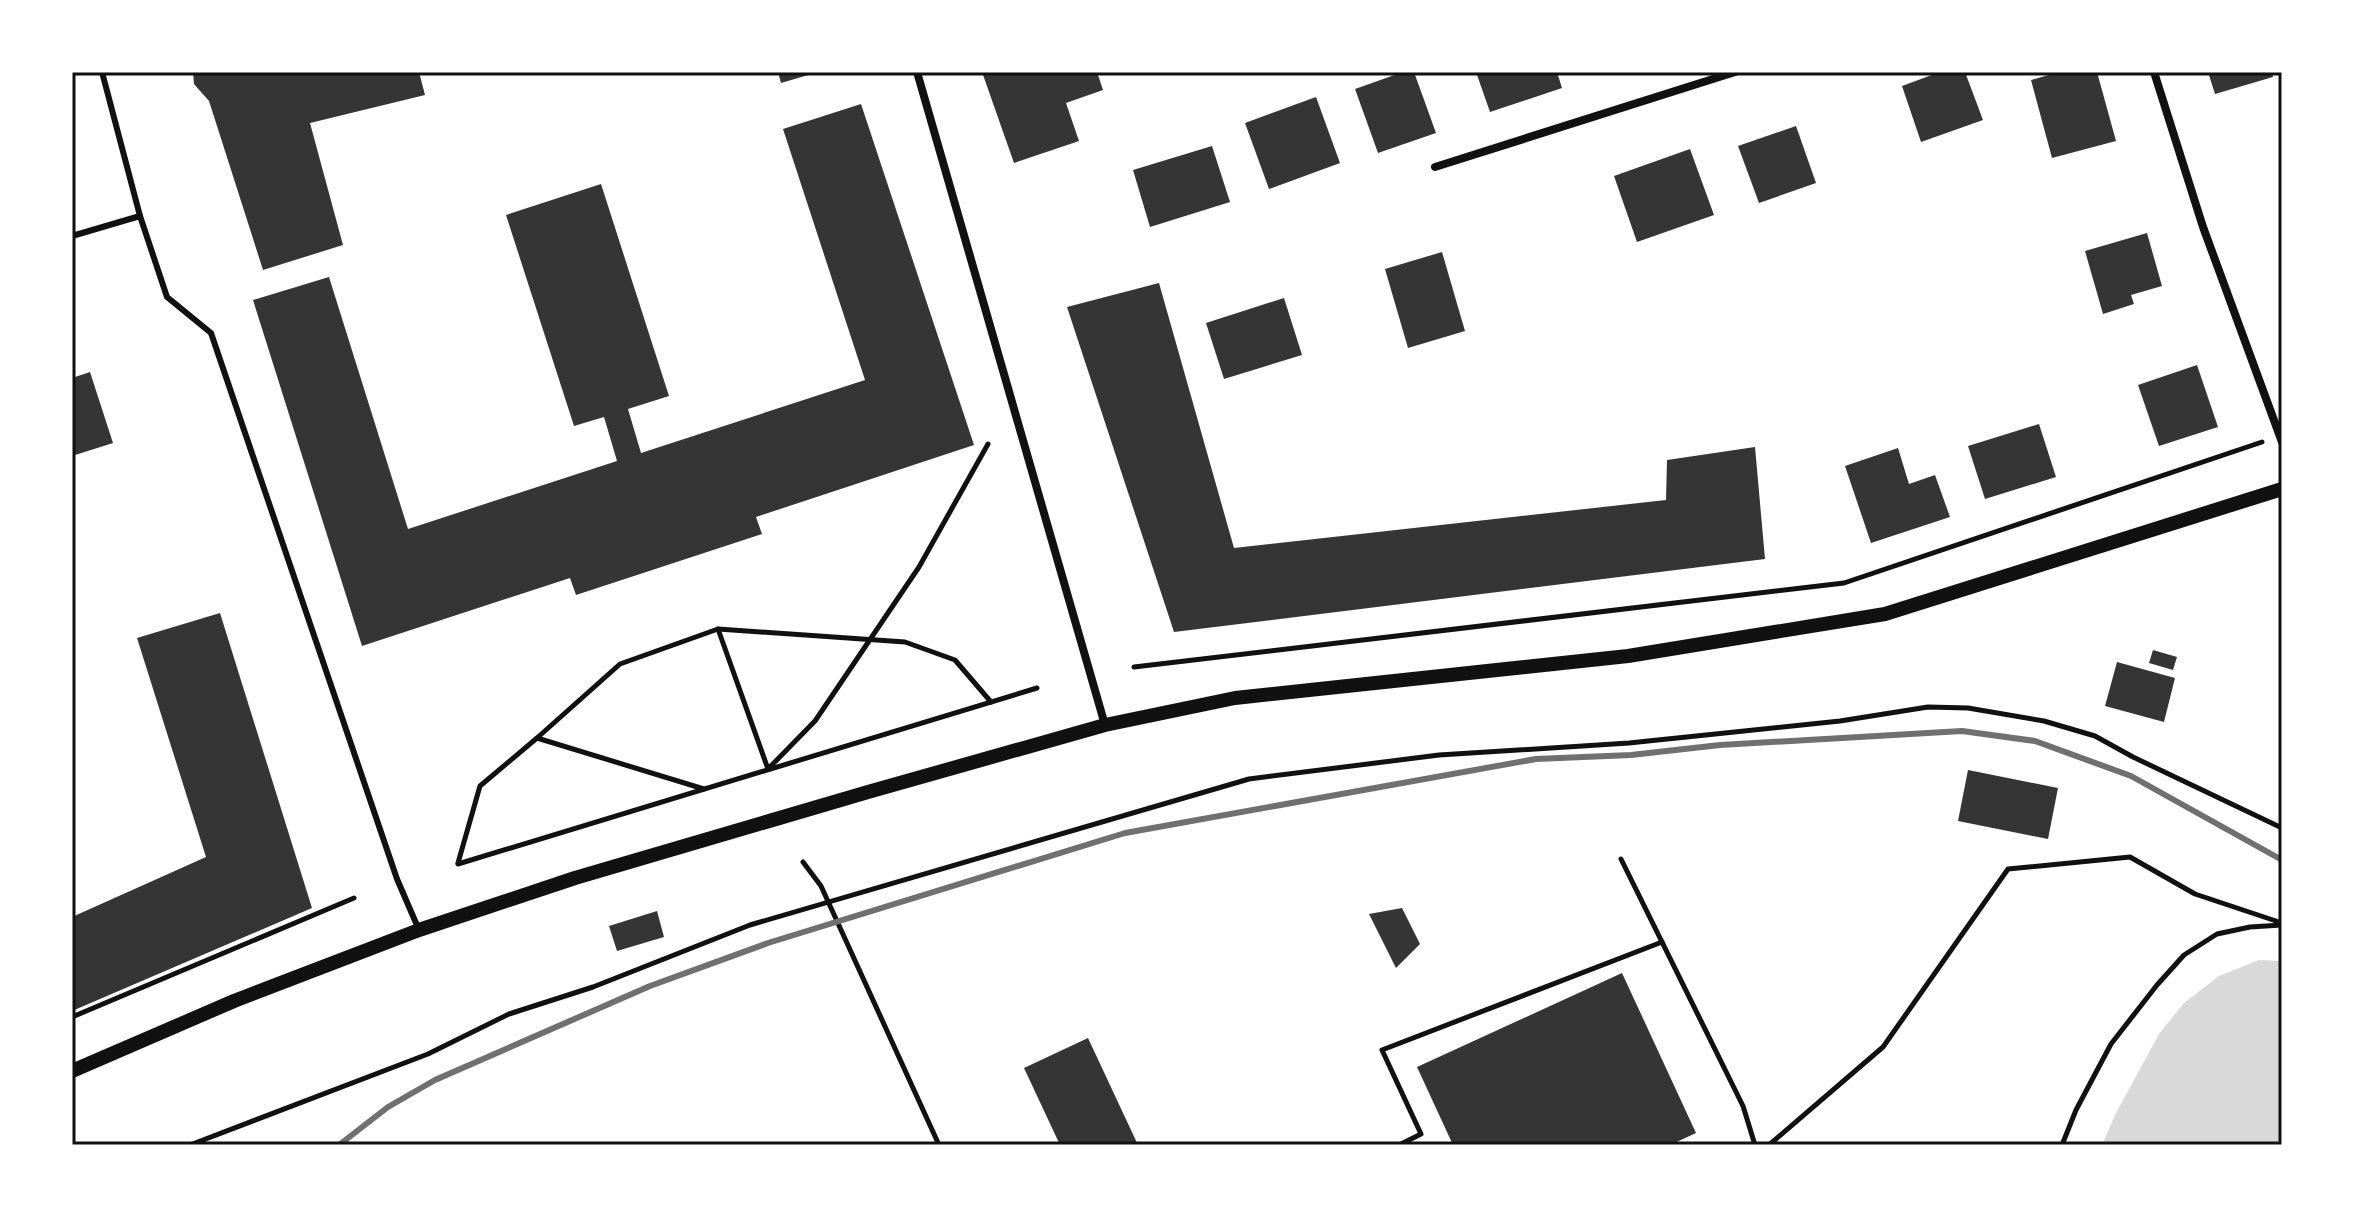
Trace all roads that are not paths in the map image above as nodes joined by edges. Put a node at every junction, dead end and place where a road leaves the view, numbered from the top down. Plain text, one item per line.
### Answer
1 (102, 72) edge
2 (917, 72) edge
3 (1735, 72) edge
4 (2154, 72) edge
5 (1435, 167) dead end
6 (140, 216) junction
7 (72, 236) edge
8 (2281, 439) edge
9 (2282, 489) edge
10 (1105, 725) junction
11 (419, 930) junction
12 (72, 1071) edge

1 - 6 lane
2 - 10 street
3 - 5 street
4 - 8 street
6 - 7 lane
6 - 11 lane
9 - 10 street
10 - 11 street
11 - 12 street

